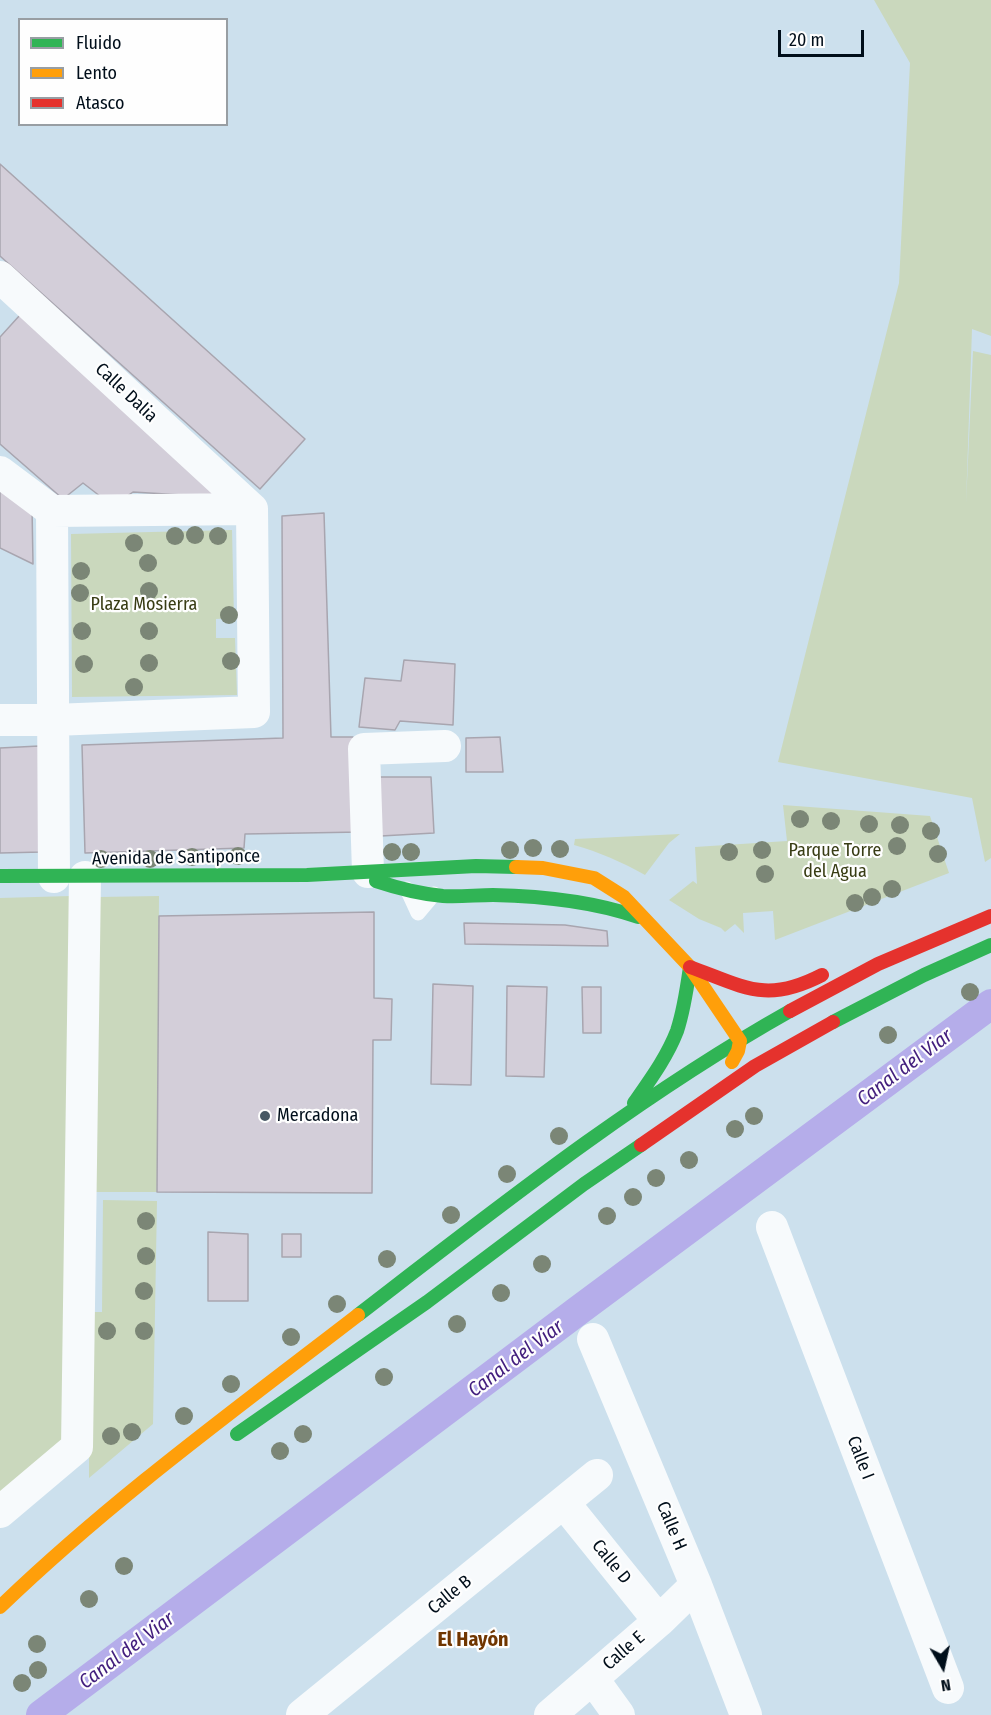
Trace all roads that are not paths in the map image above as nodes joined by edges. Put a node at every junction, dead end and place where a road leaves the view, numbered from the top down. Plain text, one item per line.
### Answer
1 (3, 286) edge
2 (0, 472) edge
3 (252, 509) junction
4 (52, 511) junction
5 (0, 720) edge
6 (54, 720) junction
7 (445, 746) dead end
8 (416, 869) junction
9 (360, 872) junction
10 (0, 876) edge
11 (54, 877) junction
12 (85, 877) junction
13 (407, 890) junction
14 (432, 895) junction
15 (455, 896) junction
16 (624, 897) junction
17 (991, 916) edge
18 (642, 918) junction
19 (991, 945) edge
20 (915, 946) junction
21 (862, 958) dead end
22 (690, 967) junction
23 (833, 969) dead end
24 (861, 1007) junction
25 (811, 1019) dead end
26 (740, 1041) junction
27 (765, 1042) dead end
28 (721, 1071) dead end
29 (624, 1117) junction
30 (618, 1144) dead end
31 (584, 1184) junction
32 (772, 1227) dead end
33 (593, 1339) dead end
34 (223, 1444) dead end
35 (597, 1475) dead end
36 (564, 1503) junction
37 (0, 1512) edge
38 (696, 1585) junction
39 (9, 1611) edge
40 (658, 1621) junction
41 (593, 1679) junction
42 (948, 1688) dead end
43 (320, 1709) edge
44 (550, 1715) edge
45 (619, 1715) edge
46 (746, 1715) edge

1 - 3 street, Calle Dalia
2 - 4 street
3 - 4 street
3 - 6 street
4 - 6 street
5 - 6 street
6 - 11 street
7 - 9 street
8 - 9 main road, Avenida de Santiponce
8 - 14 lane
8 - 16 main road, Avenida de Santiponce
9 - 12 main road, Avenida de Santiponce
9 - 13 main road, Avenida de Santiponce
10 - 11 main road, Avenida de Santiponce
11 - 12 main road, Avenida de Santiponce
12 - 37 street
13 - 14 main road, Avenida de Santiponce
13 - 14 lane
14 - 15 main road, Avenida de Santiponce
14 - 15 lane
14 - 16 lane
15 - 18 main road, Avenida de Santiponce
16 - 18 main road, Avenida de Santiponce
17 - 20 main road
18 - 22 main road, Avenida de Santiponce
19 - 24 main road
20 - 21 main road
20 - 26 main road
22 - 23 main road
22 - 26 main road, Avenida de Santiponce
22 - 29 main road
24 - 25 main road
24 - 31 main road
26 - 27 main road
26 - 28 main road
26 - 29 main road
29 - 39 main road
30 - 31 main road
31 - 34 main road
32 - 42 street, Calle I
33 - 38 street, Calle H
35 - 36 street, Calle B
36 - 40 street, Calle D
36 - 43 street, Calle B
38 - 40 street, Calle E
38 - 46 street, Calle H
40 - 41 street, Calle E
41 - 44 street, Calle E
41 - 45 street

